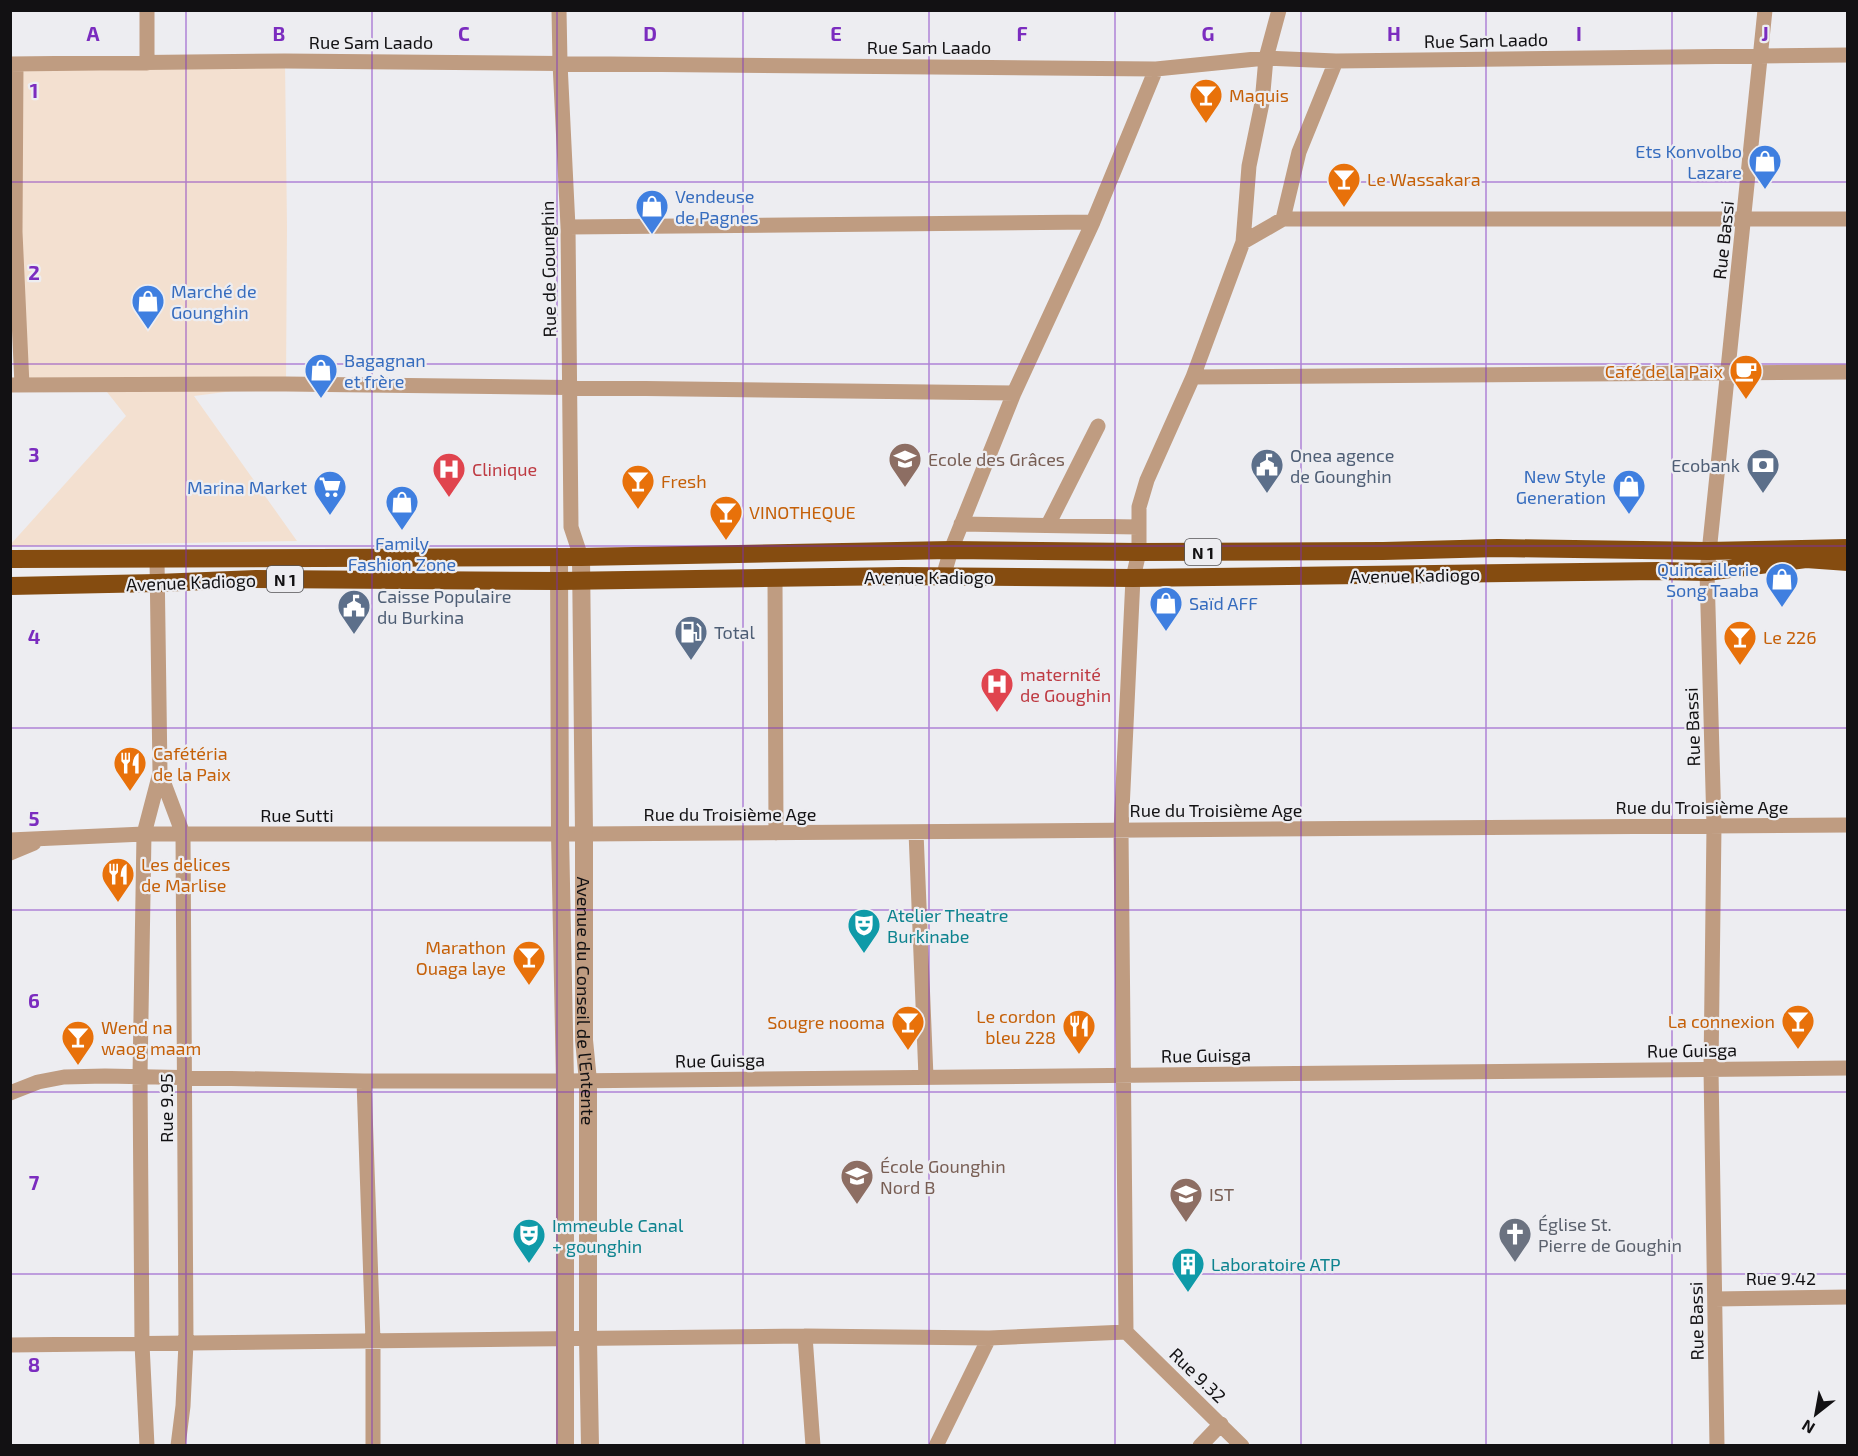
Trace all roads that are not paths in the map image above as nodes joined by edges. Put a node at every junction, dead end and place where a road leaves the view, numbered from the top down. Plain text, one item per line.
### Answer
1 (147, 10) edge
2 (559, 10) edge
3 (1279, 10) edge
4 (1765, 10) edge
5 (1761, 55) junction
6 (1848, 55) edge
7 (1266, 58) junction
8 (1336, 61) junction
9 (147, 63) junction
10 (560, 63) junction
11 (13, 64) edge
12 (1156, 69) junction
13 (1283, 219) junction
14 (1848, 219) edge
15 (1744, 220) junction
16 (1094, 222) junction
17 (568, 227) junction
18 (13, 232) edge
19 (1243, 242) junction
20 (1848, 372) edge
21 (1728, 373) junction
22 (1193, 377) junction
23 (16, 385) edge
24 (570, 387) junction
25 (1014, 393) junction
26 (1098, 426) dead end
27 (961, 524) junction
28 (1048, 525) junction
29 (571, 526) junction
30 (1138, 527) junction
31 (1848, 549) edge
32 (951, 550) junction
33 (1708, 551) junction
34 (1139, 552) junction
35 (559, 557) junction
36 (581, 557) junction
37 (10, 559) edge
38 (157, 559) junction
39 (1848, 562) edge
40 (1707, 572) junction
41 (943, 577) junction
42 (1133, 578) junction
43 (775, 579) junction
44 (559, 580) junction
45 (582, 580) junction
46 (157, 584) junction
47 (10, 586) edge
48 (160, 773) junction
49 (1848, 825) edge
50 (1714, 826) junction
51 (1120, 831) junction
52 (916, 832) junction
53 (776, 833) junction
54 (144, 834) junction
55 (183, 834) junction
56 (560, 834) junction
57 (584, 834) junction
58 (10, 840) edge
59 (43, 840) junction
60 (10, 853) edge
61 (1848, 1068) edge
62 (1711, 1069) junction
63 (1123, 1075) junction
64 (140, 1076) junction
65 (185, 1077) junction
66 (926, 1077) junction
67 (588, 1080) junction
68 (364, 1081) junction
69 (565, 1081) junction
70 (10, 1093) edge
71 (1848, 1298) edge
72 (1715, 1299) junction
73 (1126, 1332) junction
74 (805, 1336) junction
75 (989, 1338) junction
76 (565, 1339) junction
77 (588, 1339) junction
78 (373, 1341) junction
79 (186, 1343) junction
80 (142, 1344) junction
81 (10, 1345) edge
82 (1221, 1424) junction
83 (147, 1446) edge
84 (178, 1446) edge
85 (373, 1446) edge
86 (565, 1446) edge
87 (590, 1446) edge
88 (813, 1446) edge
89 (936, 1446) edge
90 (1200, 1446) edge
91 (1242, 1446) edge
92 (1717, 1446) edge

1 - 9 street
2 - 10 street, Rue de Gounghin
3 - 7 street
4 - 5 street, Rue Bassi
5 - 6 street, Rue Sam Laado
5 - 8 street, Rue Sam Laado
5 - 15 street, Rue Bassi
7 - 8 street, Rue Sam Laado
7 - 12 street, Rue Sam Laado
7 - 19 street
8 - 13 street
9 - 10 street, Rue Sam Laado
9 - 11 street, Rue Sam Laado
10 - 12 street, Rue Sam Laado
10 - 17 street, Rue de Gounghin
11 - 18 street
12 - 16 street
13 - 15 street
13 - 19 street
14 - 15 street
15 - 21 street, Rue Bassi
16 - 17 street
16 - 25 street
17 - 24 street, Rue de Gounghin
18 - 23 street
19 - 22 street
20 - 21 street
21 - 22 street
21 - 33 street, Rue Bassi
22 - 30 street
23 - 24 street
24 - 25 street
24 - 29 street, Rue de Gounghin
25 - 27 street
26 - 28 street
27 - 28 street
27 - 32 street
28 - 30 street
29 - 35 street, Rue de Gounghin
29 - 36 street, Rue de Gounghin
30 - 34 street
31 - 33 highway, Avenue Kadiogo / N 1
32 - 34 highway, Avenue Kadiogo / N 1
32 - 36 highway, Avenue Kadiogo / N 1
32 - 41 street
33 - 34 highway, Avenue Kadiogo / N 1
33 - 40 street, Rue Bassi
34 - 42 street
35 - 36 highway, Avenue Kadiogo / N 1
35 - 38 highway, Avenue Kadiogo / N 1
35 - 44 street, Avenue du Conseil de l'Entente
36 - 45 street, Avenue du Conseil de l'Entente
37 - 38 highway, Avenue Kadiogo / N 1
38 - 46 street, Rue 9.95
39 - 40 highway, Avenue Kadiogo / N 1
40 - 42 highway, Avenue Kadiogo / N 1
40 - 50 street, Rue Bassi
41 - 42 highway, Avenue Kadiogo / N 1
41 - 43 highway, Avenue Kadiogo / N 1
42 - 51 street
43 - 45 highway, Avenue Kadiogo / N 1
43 - 53 street
44 - 45 highway, Avenue Kadiogo / N 1
44 - 46 highway, Avenue Kadiogo / N 1
44 - 56 street, Avenue du Conseil de l'Entente
45 - 57 street, Avenue du Conseil de l'Entente
46 - 47 highway, Avenue Kadiogo / N 1
46 - 48 street, Rue 9.95
48 - 54 street, Rue 9.95
48 - 55 street, Rue 9.95
49 - 50 street, Rue du Troisième Age
50 - 51 street, Rue du Troisième Age
50 - 62 street, Rue Bassi
51 - 52 street, Rue du Troisième Age
51 - 63 street
52 - 53 street, Rue du Troisième Age
52 - 66 street
53 - 57 street, Rue du Troisième Age
54 - 55 street, Rue Sutti
54 - 59 street, Rue Sutti
54 - 64 street, Rue 9.95
55 - 56 street, Rue Sutti
55 - 65 street, Rue 9.95
56 - 57 street, Rue Sutti
56 - 69 street, Avenue du Conseil de l'Entente
57 - 67 street, Avenue du Conseil de l'Entente
58 - 59 street, Rue Sutti
59 - 60 street
61 - 62 street, Rue Guisga
62 - 63 street, Rue Guisga
62 - 72 street, Rue Bassi
63 - 66 street, Rue Guisga
63 - 73 street
64 - 65 street, Rue Guisga
64 - 70 street, Rue Guisga
64 - 80 street, Rue 9.95
65 - 68 street, Rue Guisga
65 - 79 street, Rue 9.95
66 - 67 street, Rue Guisga
67 - 69 street, Rue Guisga
67 - 77 street, Avenue du Conseil de l'Entente
68 - 69 street, Rue Guisga
68 - 78 street
69 - 76 street, Avenue du Conseil de l'Entente
71 - 72 street, Rue 9.42
72 - 92 street, Rue Bassi
73 - 75 street
73 - 82 street, Rue 9.32
74 - 75 street
74 - 77 street
74 - 88 street
75 - 89 street
76 - 77 street
76 - 78 street
76 - 86 street, Avenue du Conseil de l'Entente
77 - 87 street, Avenue du Conseil de l'Entente
78 - 79 street
78 - 85 street
79 - 80 street
79 - 84 street, Rue 9.95
80 - 81 street
80 - 83 street, Rue 9.95
82 - 90 street
82 - 91 street, Rue 9.32

